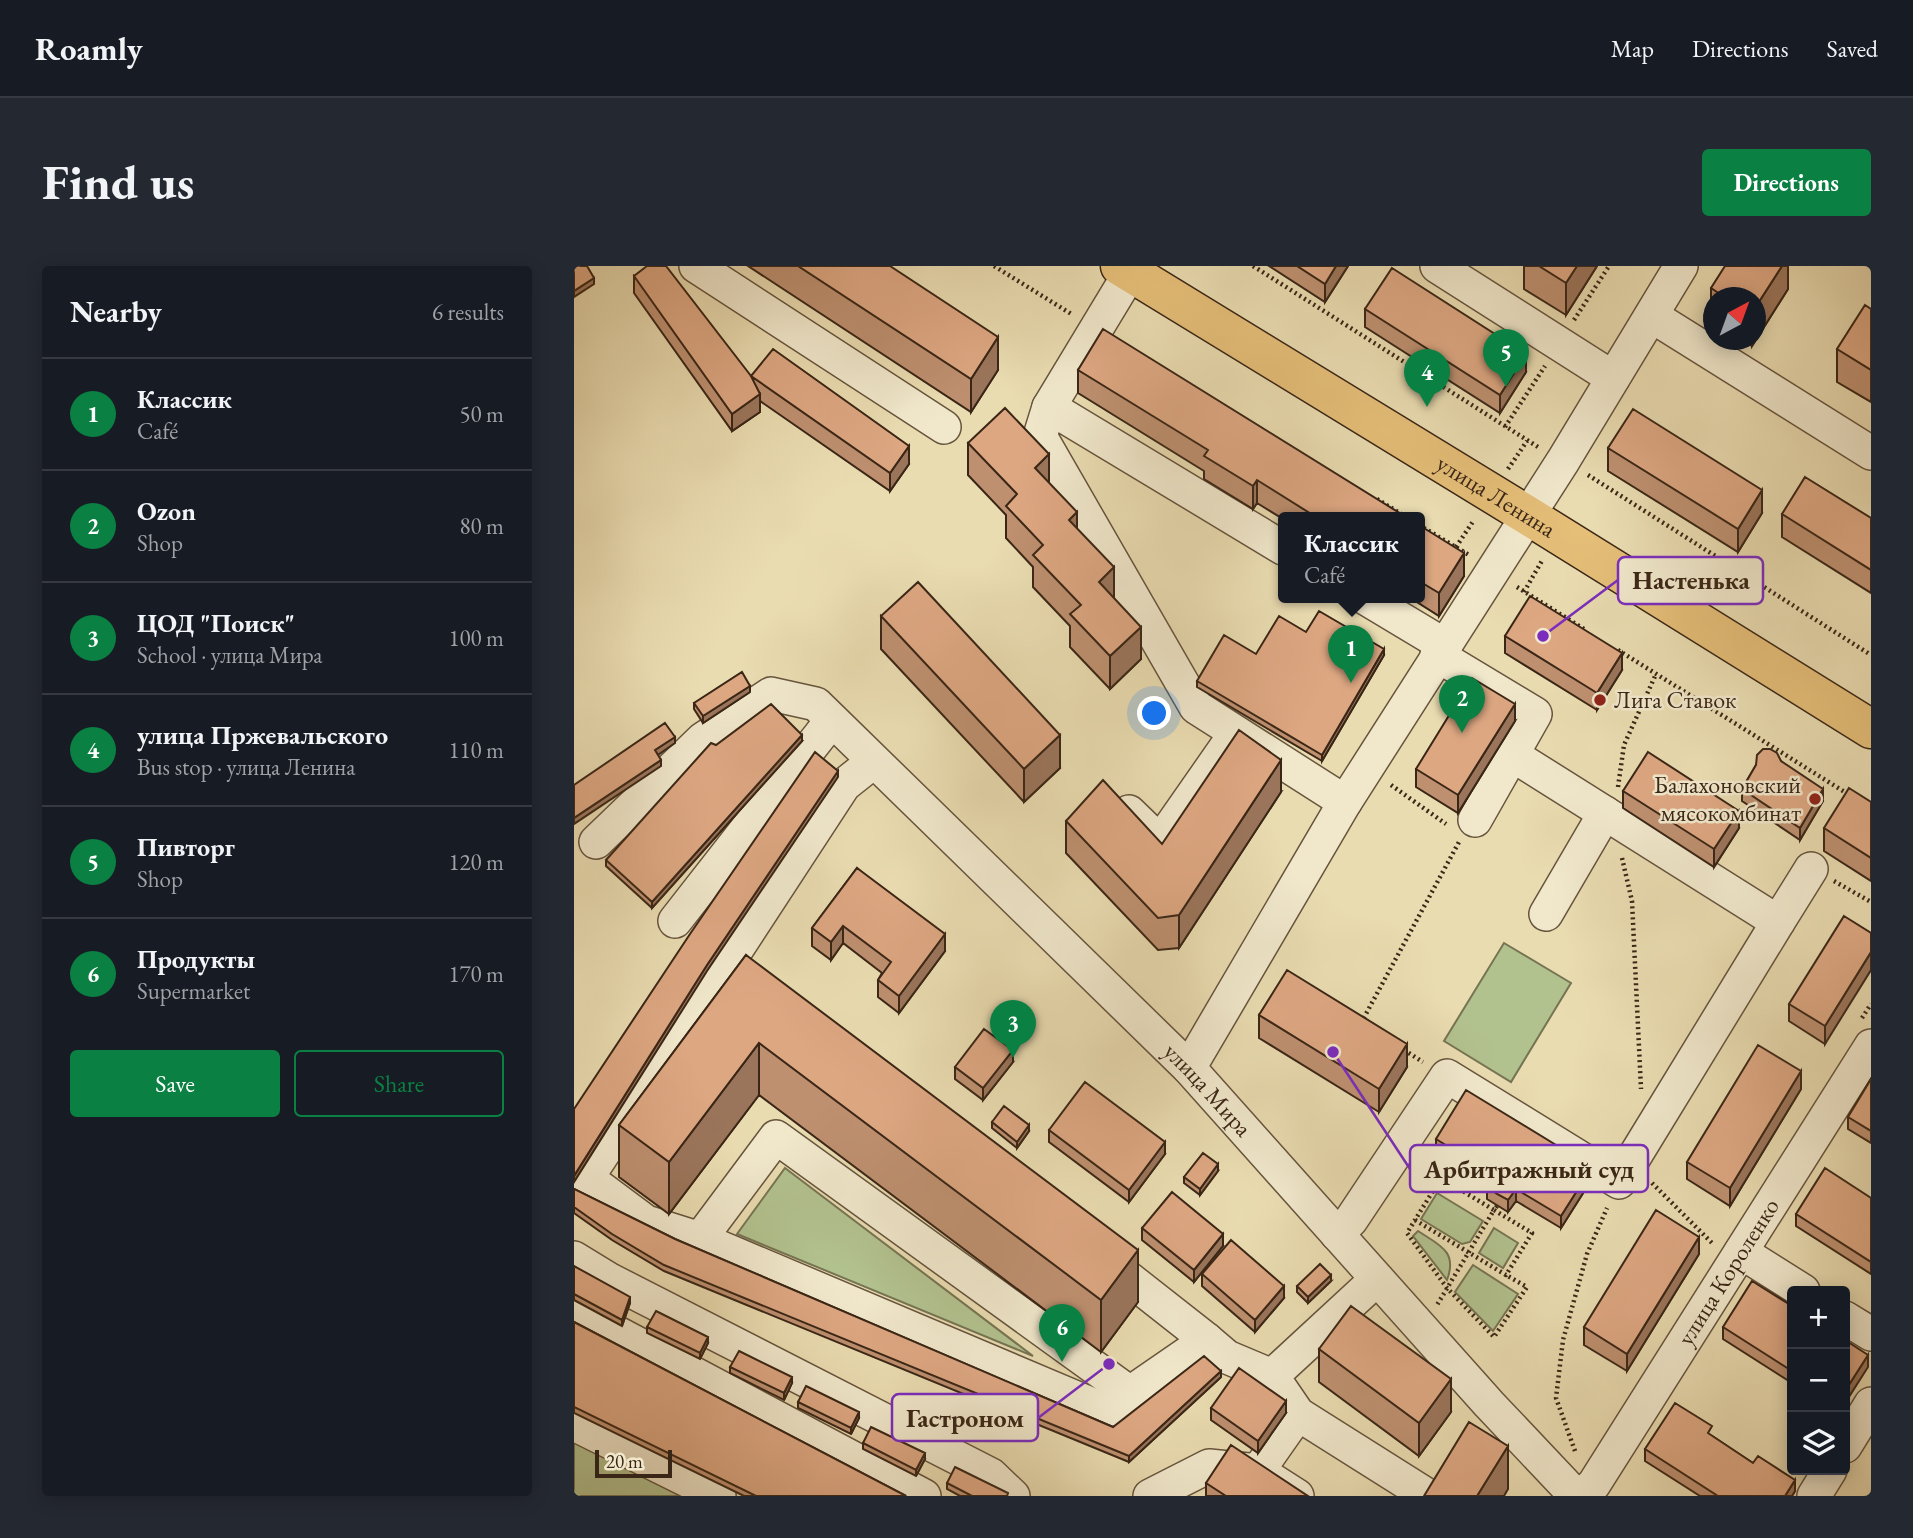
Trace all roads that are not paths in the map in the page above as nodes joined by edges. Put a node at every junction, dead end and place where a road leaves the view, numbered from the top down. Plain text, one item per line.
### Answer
1 (696, 266) edge
2 (1437, 266) edge
3 (1681, 266) edge
4 (1125, 269) edge
5 (1652, 316) junction
6 (1614, 378) junction
7 (1049, 407) junction
8 (944, 427) dead end
9 (1871, 453) edge
10 (1527, 515) junction
11 (1278, 545) edge
12 (1373, 603) edge
13 (1440, 650) junction
14 (824, 712) junction
15 (1871, 729) edge
16 (1236, 733) junction
17 (1511, 754) junction
18 (873, 762) junction
19 (1345, 802) junction
20 (1125, 808) edge
21 (1609, 816) junction
22 (1469, 828) road end
23 (596, 842) dead end
24 (1811, 869) road end
25 (1546, 914) dead end
26 (675, 920) dead end
27 (1778, 922) junction
28 (1871, 1046) edge
29 (1189, 1068) junction
30 (1337, 1234) junction
31 (1077, 1237) edge
32 (699, 1239) junction
33 (1728, 1249) junction
34 (574, 1258) edge
35 (1377, 1279) junction
36 (1794, 1286) edge
37 (574, 1310) edge
38 (1850, 1321) edge
39 (1871, 1334) edge
40 (1207, 1340) junction
41 (1272, 1376) junction
42 (1130, 1392) junction
43 (1871, 1404) edge
44 (1298, 1414) junction
45 (574, 1424) edge
46 (1850, 1438) edge
47 (1258, 1471) junction
48 (1827, 1475) edge
49 (1436, 1488) edge
50 (719, 1496) edge
51 (924, 1496) edge
52 (1013, 1496) edge
53 (1150, 1496) edge
54 (1297, 1496) edge
55 (1576, 1496) edge
56 (1582, 1496) edge
57 (1814, 1496) edge

1 - 8 street
2 - 6 street
3 - 5 street
4 - 7 street
4 - 10 main road, улица Ленина
5 - 6 street
5 - 9 street
6 - 10 street
7 - 11 street
7 - 16 street
10 - 13 street
10 - 15 main road, улица Ленина
12 - 13 street
13 - 17 street
13 - 19 street
14 - 18 street, улица Мира
14 - 23 street
14 - 26 street
16 - 19 street
16 - 20 street
17 - 21 street
17 - 22 street
18 - 29 street, улица Мира
18 - 32 street
19 - 29 street
21 - 25 street
21 - 27 street
24 - 27 street
27 - 30 street
28 - 33 street, улица Короленко
29 - 30 street, улица Мира
30 - 35 street, улица Мира
31 - 40 street
32 - 42 street
32 - 42 street
33 - 36 street
33 - 56 street, улица Короленко
34 - 52 street
35 - 41 street
35 - 55 street, улица Мира
37 - 51 street
38 - 39 street
40 - 41 street
40 - 42 street
41 - 44 street
43 - 46 street
44 - 47 street
44 - 49 street
45 - 50 street
47 - 53 street
47 - 54 street
48 - 57 street

